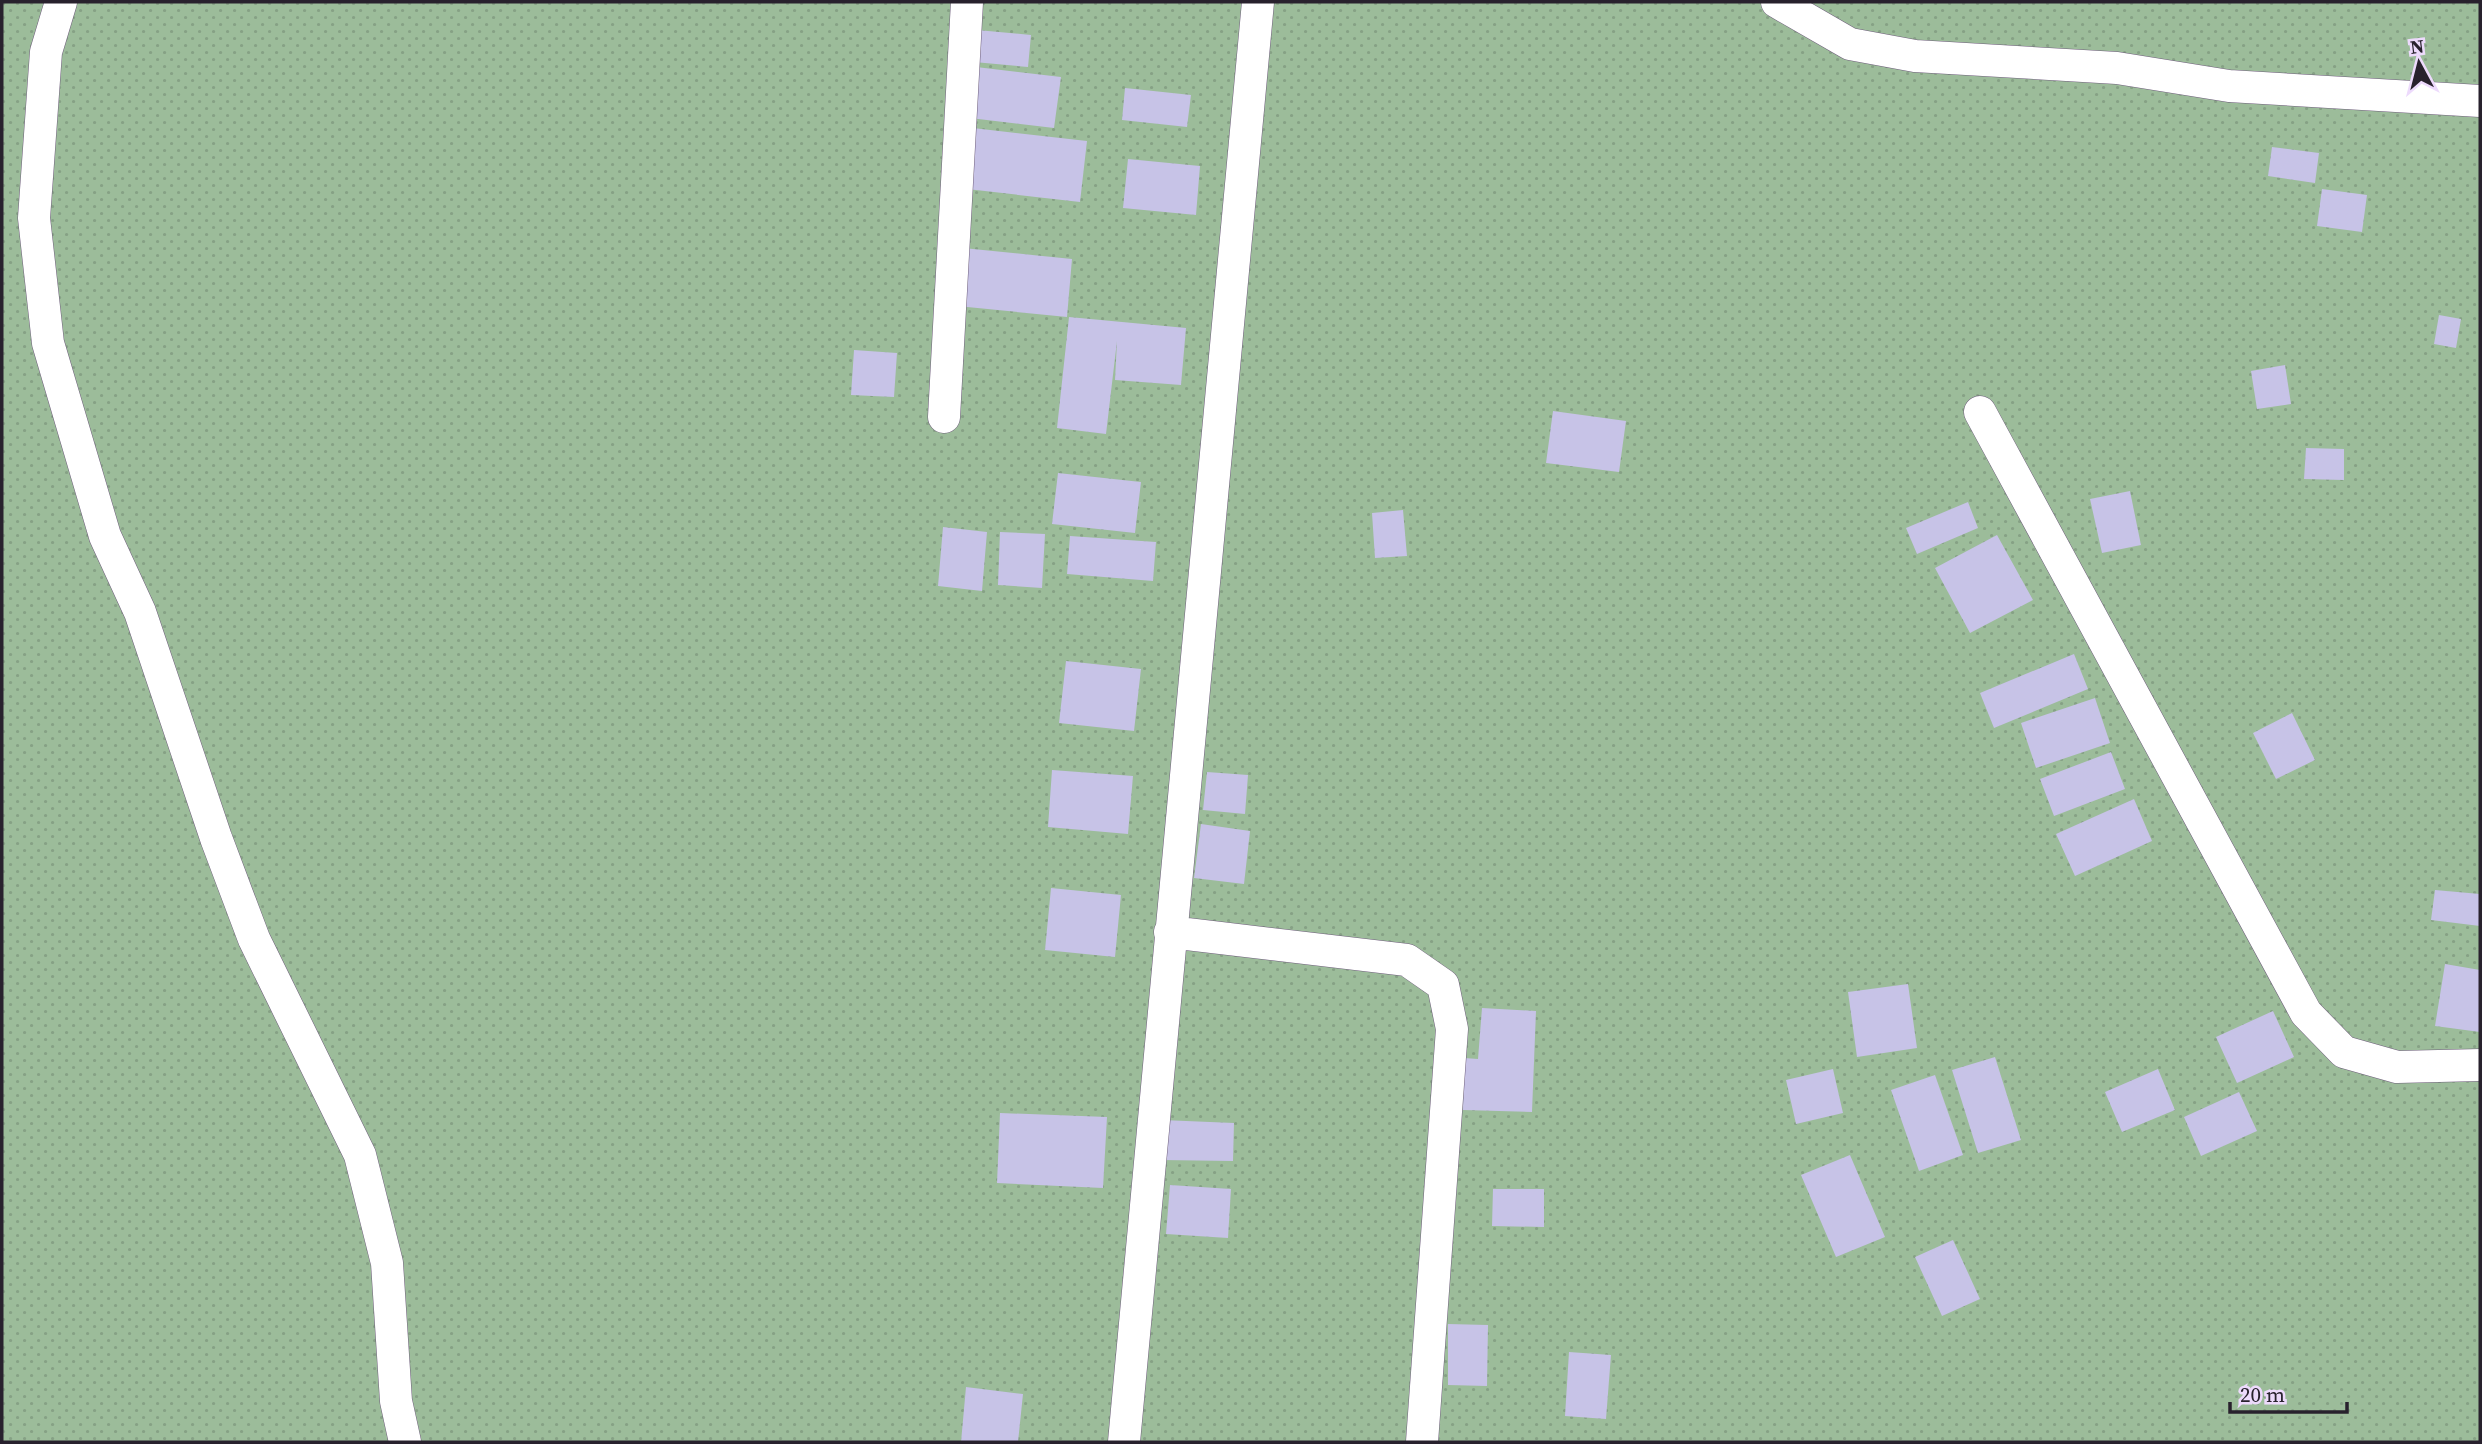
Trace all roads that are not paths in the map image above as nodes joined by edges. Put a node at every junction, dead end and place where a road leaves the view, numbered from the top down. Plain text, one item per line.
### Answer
1 (61, 2) edge
2 (967, 2) edge
3 (1258, 2) edge
4 (1777, 2) edge
5 (2480, 101) edge
6 (1980, 412) dead end
7 (944, 417) dead end
8 (1170, 932) junction
9 (2480, 1065) edge
10 (405, 1442) edge
11 (1124, 1442) edge
12 (1422, 1442) edge

1 - 10 street
2 - 7 street
3 - 8 street
4 - 5 street
6 - 9 street
8 - 11 street
8 - 12 street

